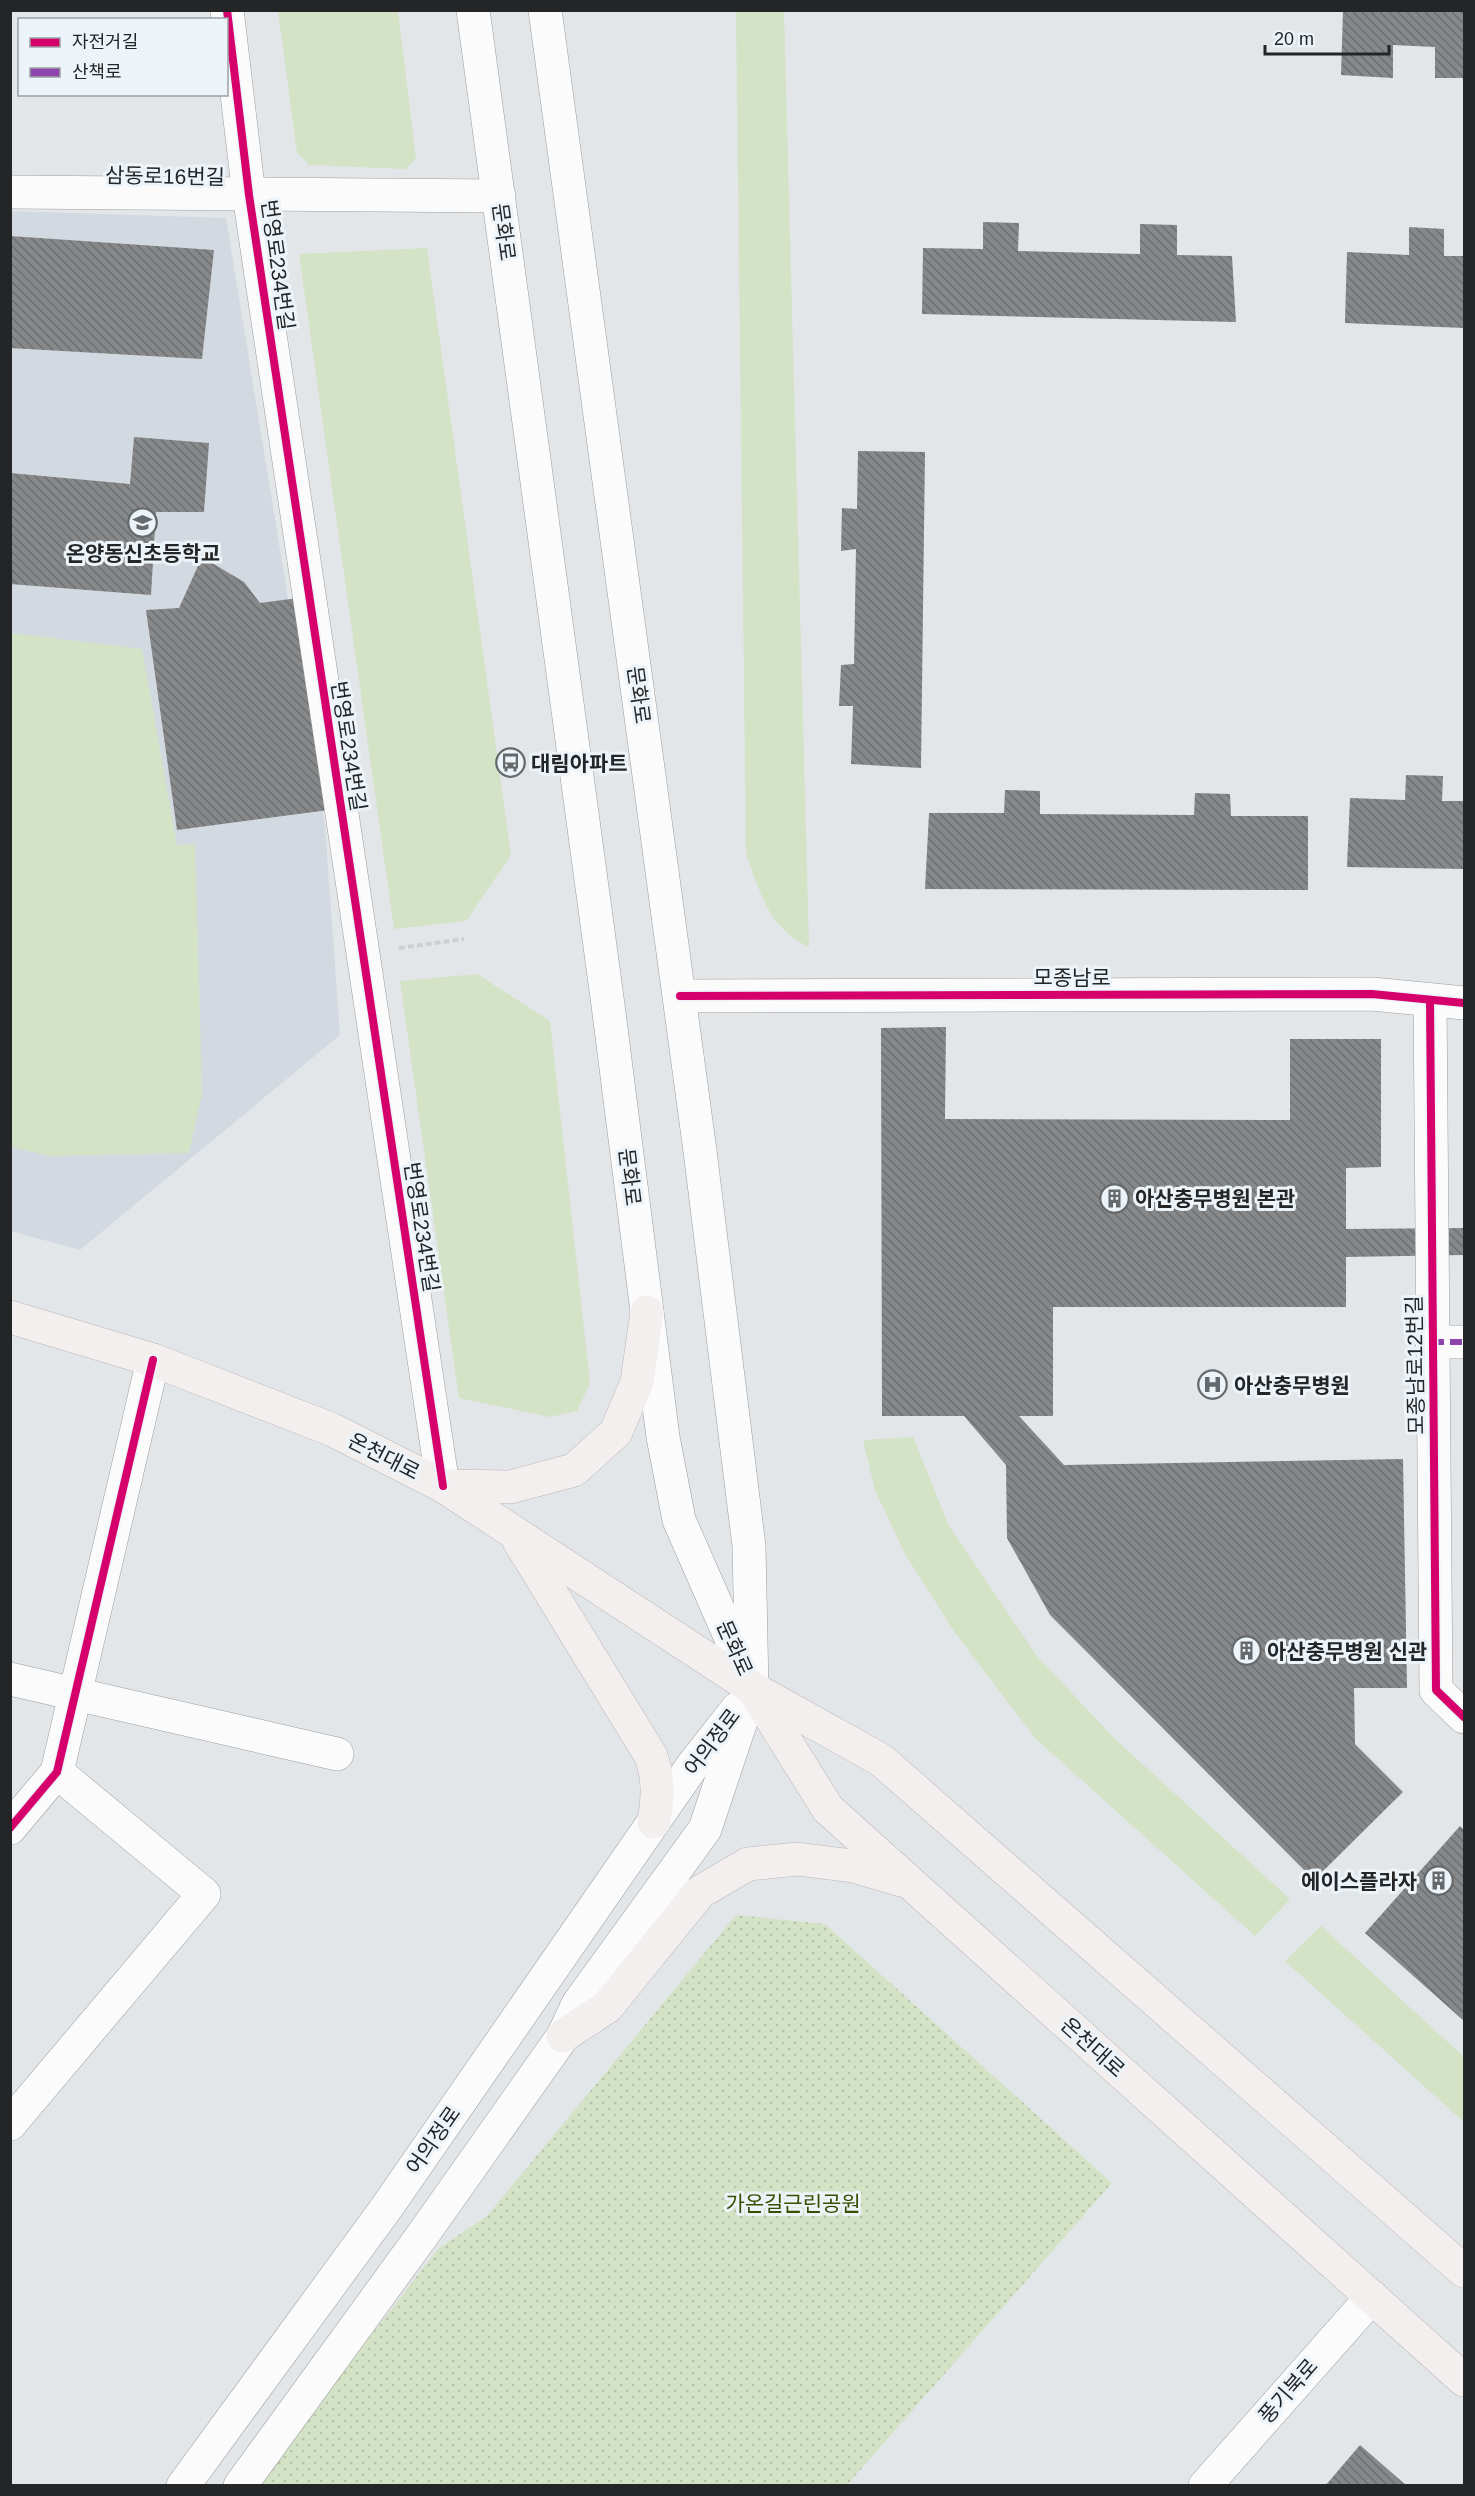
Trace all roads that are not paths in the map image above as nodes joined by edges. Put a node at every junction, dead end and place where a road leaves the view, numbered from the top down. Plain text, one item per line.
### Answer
1 (473, 10) edge
2 (545, 10) edge
3 (228, 18) edge
4 (10, 192) edge
5 (249, 195) junction
6 (499, 196) junction
7 (680, 996) junction
8 (1430, 1000) junction
9 (1464, 1003) edge
10 (647, 1312) junction
11 (10, 1317) edge
12 (1432, 1342) junction
13 (1464, 1342) edge
14 (153, 1360) junction
15 (443, 1486) junction
16 (513, 1532) junction
17 (10, 1679) edge
18 (753, 1688) junction
19 (76, 1694) junction
20 (1464, 1717) edge
21 (337, 1754) dead end
22 (57, 1772) junction
23 (654, 1822) junction
24 (10, 1828) edge
25 (911, 1883) junction
26 (563, 2036) junction
27 (10, 2124) edge
28 (1464, 2271) edge
29 (1372, 2297) junction
30 (1464, 2380) edge
31 (183, 2486) edge
32 (240, 2486) edge
33 (1205, 2486) edge

1 - 6 main road, 문화로
2 - 7 main road, 문화로
3 - 5 main road, 번영로234번길
4 - 5 main road, 삼동로16번길
5 - 6 main road, 삼동로16번길
5 - 15 main road, 번영로234번길
6 - 10 main road, 문화로
7 - 8 main road, 모종남로
7 - 18 main road, 문화로
8 - 9 main road, 모종남로
8 - 12 main road, 모종남로12번길
10 - 15 main road
10 - 18 main road, 문화로
11 - 14 main road, 온천대로
12 - 13 main road
12 - 20 main road, 모종남로12번길
14 - 15 main road, 온천대로
14 - 19 main road
15 - 16 main road, 온천대로
16 - 18 main road, 온천대로
16 - 23 main road
17 - 19 main road
18 - 23 main road, 어의정로
18 - 25 main road, 온천대로
18 - 26 main road, 어의정로
18 - 28 main road, 온천대로
19 - 21 main road
19 - 22 main road
22 - 24 main road
22 - 27 main road
23 - 31 main road, 어의정로
25 - 26 main road
25 - 29 main road, 온천대로
26 - 32 main road, 어의정로
29 - 30 main road, 온천대로
29 - 33 main road, 풍기북로

